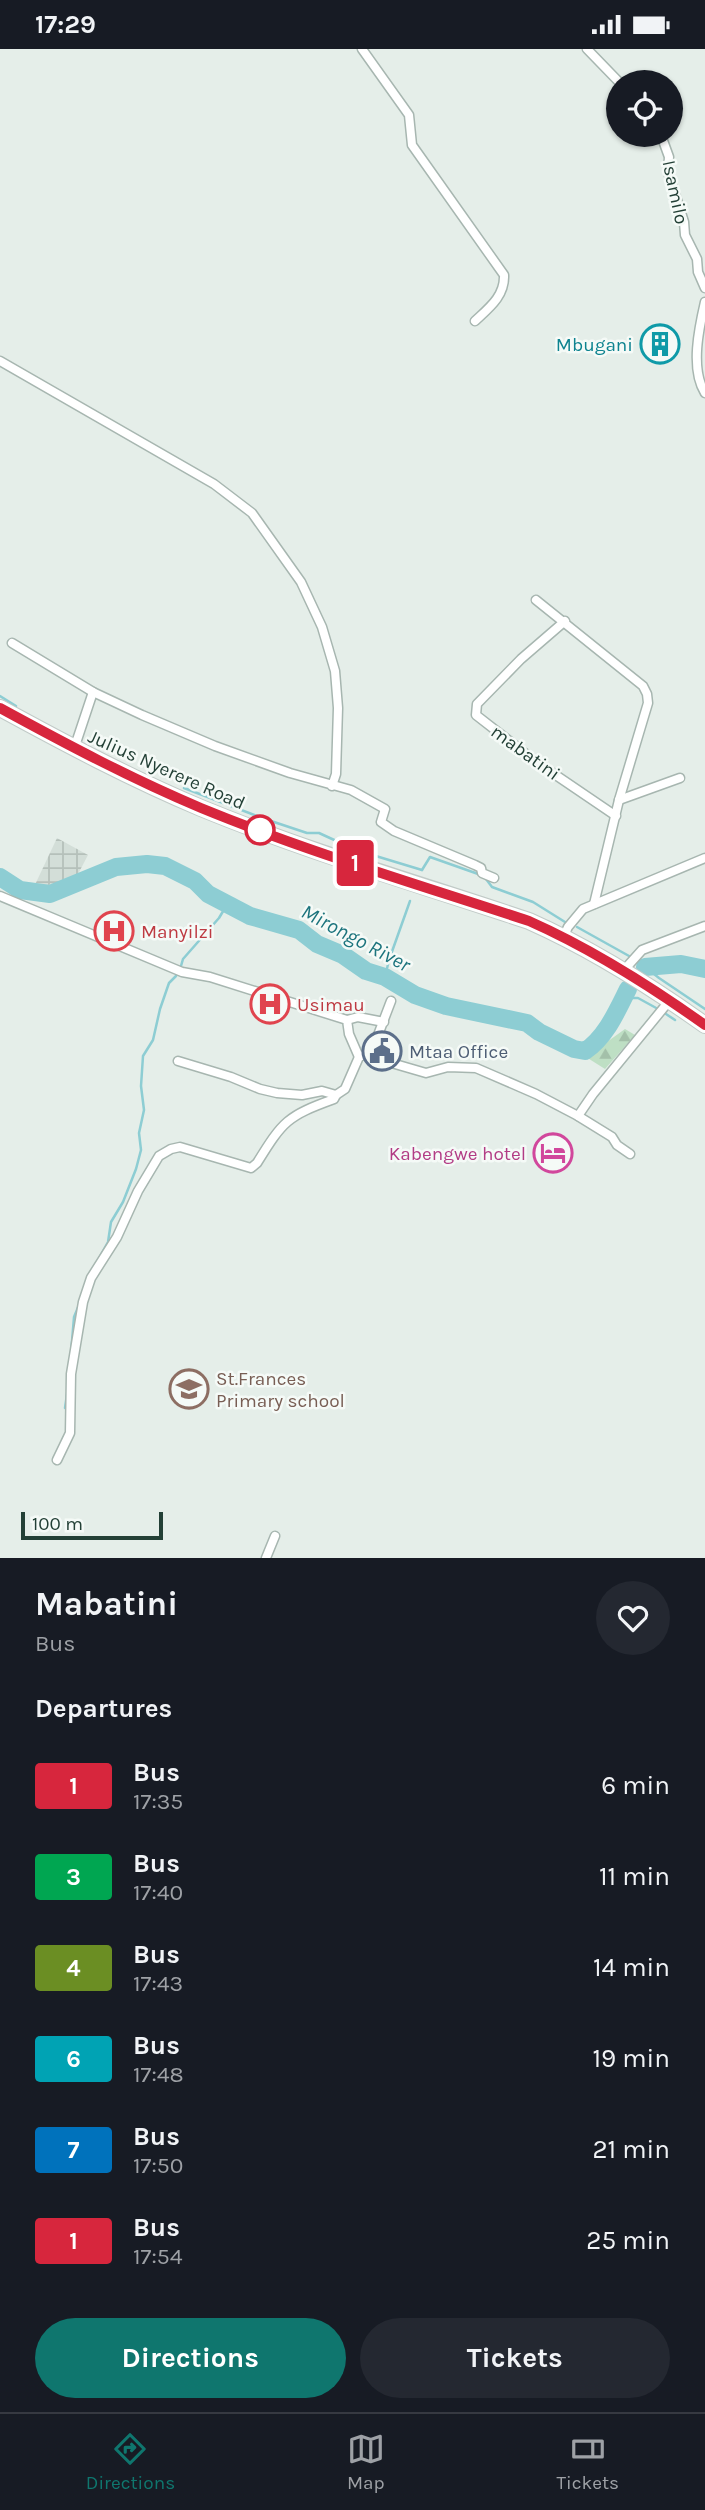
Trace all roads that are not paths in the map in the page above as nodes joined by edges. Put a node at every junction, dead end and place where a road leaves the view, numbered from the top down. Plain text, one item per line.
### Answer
1 (362, 49) edge
2 (587, 49) edge
3 (607, 70) edge
4 (665, 147) edge
5 (705, 288) edge
6 (705, 302) edge
7 (475, 321) dead end
8 (0, 361) edge
9 (705, 393) edge
10 (536, 600) dead end
11 (565, 621) junction
12 (12, 643) dead end
13 (93, 691) junction
14 (0, 708) edge
15 (74, 749) junction
16 (680, 778) dead end
17 (332, 786) junction
18 (619, 800) junction
19 (616, 816) junction
20 (705, 858) edge
21 (494, 878) dead end
22 (0, 896) edge
23 (594, 904) junction
24 (705, 926) edge
25 (564, 936) junction
26 (630, 962) junction
27 (670, 1000) junction
28 (391, 1002) dead end
29 (347, 1020) junction
30 (384, 1022) junction
31 (705, 1024) edge
32 (370, 1056) junction
33 (359, 1057) junction
34 (178, 1061) dead end
35 (336, 1095) junction
36 (578, 1116) junction
37 (630, 1154) dead end
38 (57, 1460) dead end
39 (275, 1536) dead end
40 (266, 1558) edge

1 - 7 street
2 - 3 street
4 - 5 street, Isamilo
6 - 9 street
8 - 17 street
10 - 11 street
11 - 18 street
11 - 19 street, mabatini
12 - 13 street
13 - 15 street
13 - 17 street
14 - 15 highway, Julius Nyerere Road
15 - 25 highway, Julius Nyerere Road
16 - 18 street
17 - 21 street
18 - 19 street
19 - 23 street
20 - 23 street
22 - 29 street
23 - 25 street
24 - 26 street
25 - 26 highway, Julius Nyerere Road
26 - 27 highway, Julius Nyerere Road
27 - 31 highway, Julius Nyerere Road
27 - 36 street
28 - 30 street
29 - 30 street
29 - 33 street
30 - 32 street
32 - 33 street
32 - 36 street
33 - 35 street
34 - 35 street
35 - 38 street
36 - 37 street
39 - 40 street

